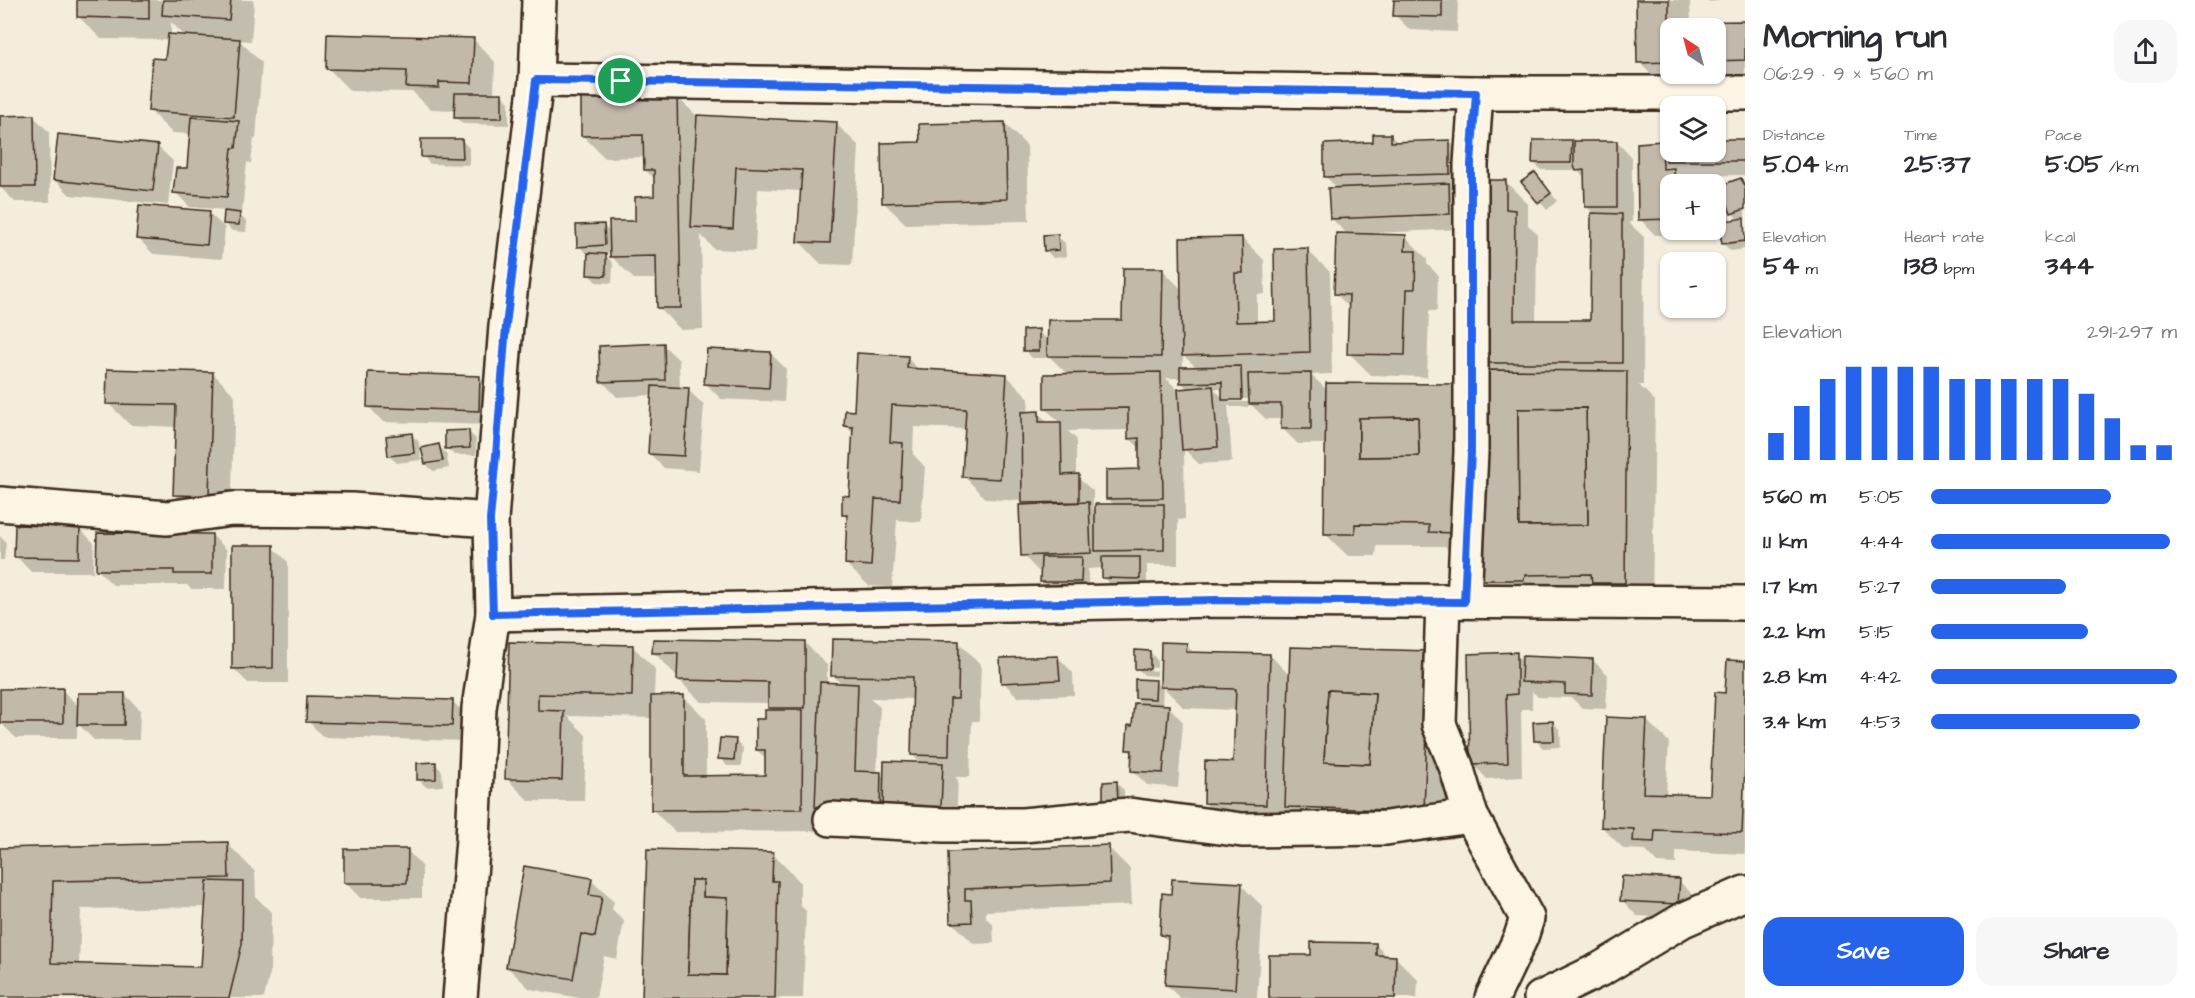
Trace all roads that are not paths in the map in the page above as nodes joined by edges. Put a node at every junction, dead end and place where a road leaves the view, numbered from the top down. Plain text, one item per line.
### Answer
1 (539, 0) edge
2 (536, 80) junction
3 (1476, 93) junction
4 (1745, 93) edge
5 (0, 504) edge
6 (490, 520) junction
7 (1453, 601) junction
8 (1745, 603) edge
9 (493, 614) junction
10 (1471, 816) junction
11 (831, 819) dead end
12 (1745, 892) edge
13 (460, 998) edge
14 (1492, 998) edge
15 (1541, 998) edge

1 - 2 street
2 - 3 street
2 - 6 street
3 - 4 street
3 - 7 street
5 - 6 street
6 - 9 street
7 - 8 street
7 - 9 street
7 - 10 street
9 - 13 street
10 - 11 street
10 - 14 street
12 - 15 street

